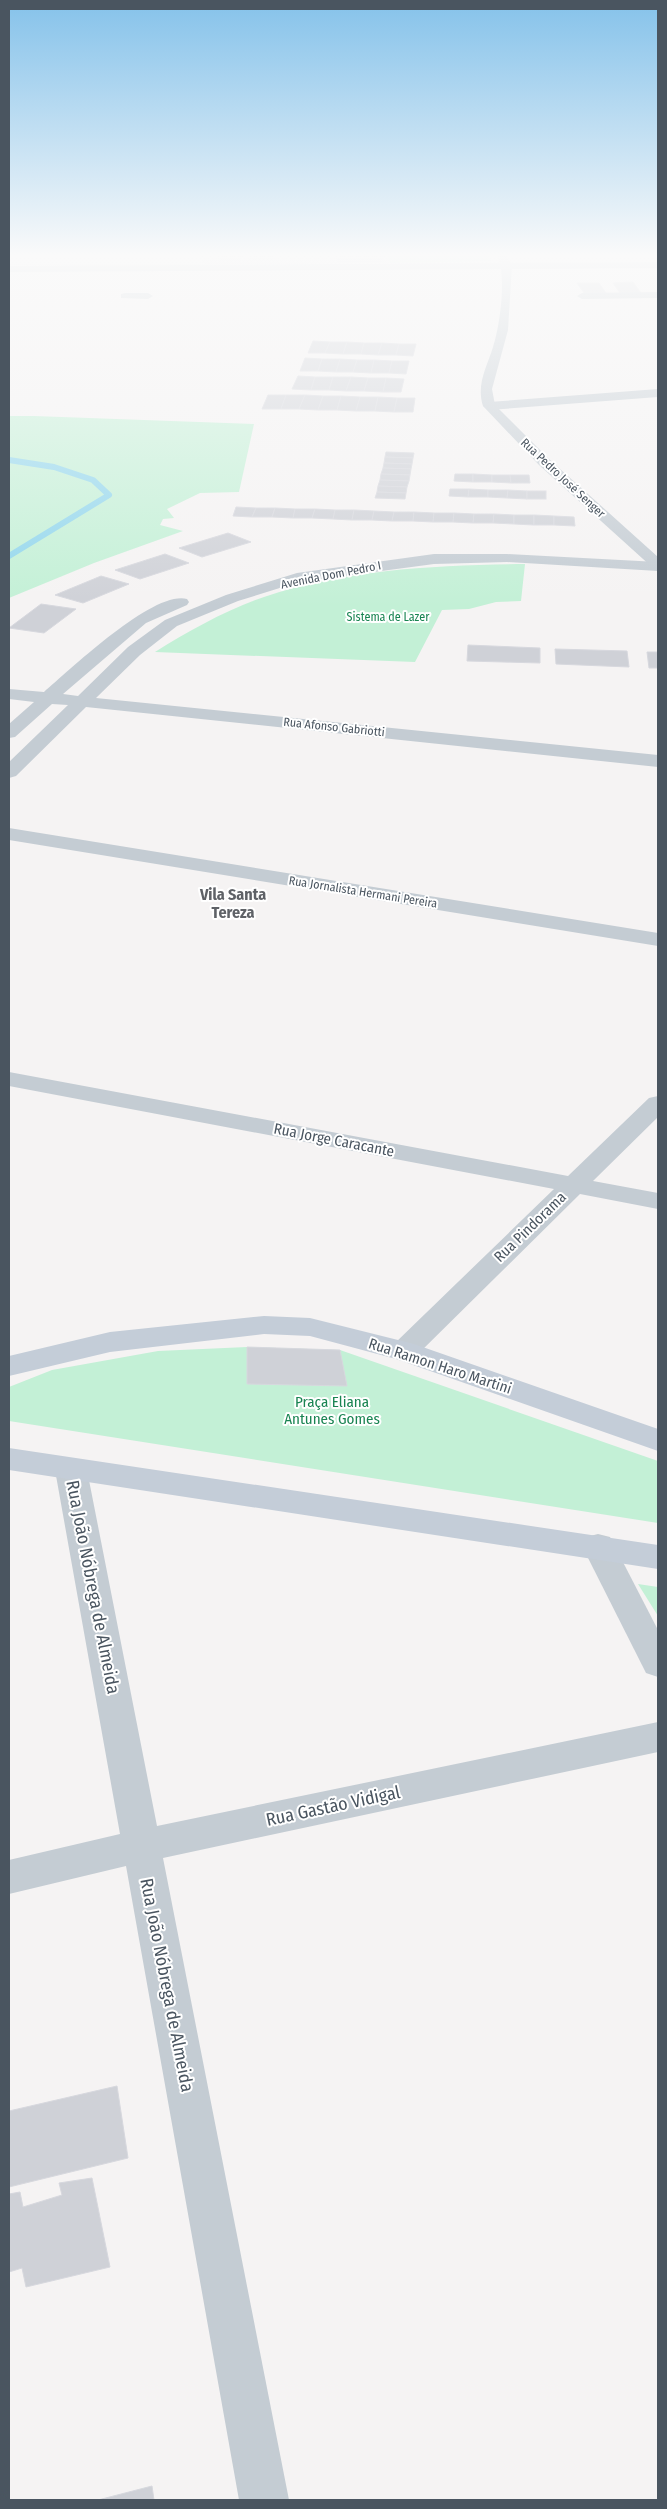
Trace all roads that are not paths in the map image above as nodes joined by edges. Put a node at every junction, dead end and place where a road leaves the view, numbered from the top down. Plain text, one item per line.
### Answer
1 (491, 373) edge
2 (658, 393) edge
3 (640, 394) junction
4 (652, 404) dead end
5 (488, 406) junction
6 (595, 548) dead end
7 (614, 549) dead end
8 (642, 550) junction
9 (658, 551) edge
10 (658, 566) edge
11 (226, 585) dead end
12 (192, 597) dead end
13 (9, 694) edge
14 (48, 697) junction
15 (83, 700) junction
16 (9, 733) edge
17 (658, 762) edge
18 (9, 772) edge
19 (9, 834) edge
20 (658, 940) edge
21 (9, 1079) edge
22 (658, 1103) edge
23 (574, 1184) junction
24 (658, 1201) edge
25 (404, 1351) junction
26 (9, 1366) edge
27 (658, 1440) edge
28 (9, 1459) edge
29 (71, 1470) junction
30 (598, 1546) junction
31 (658, 1556) edge
32 (658, 1663) edge
33 (658, 1737) edge
34 (140, 1846) junction
35 (9, 1877) edge
36 (264, 2500) edge

1 - 5 street
2 - 3 street
3 - 4 street
3 - 5 street
5 - 8 street, Rua Pedro José Senger
6 - 11 street, Avenida Dom Pedro I
7 - 8 street
8 - 9 street
8 - 10 street, Rua Pedro José Senger
10 - 15 street, Avenida Dom Pedro I
12 - 14 street
13 - 14 street, Rua Afonso Gabriotti
14 - 15 street, Rua Afonso Gabriotti
14 - 16 street
15 - 17 street, Rua Afonso Gabriotti
15 - 18 street, Avenida Dom Pedro I
19 - 20 street, Rua Jornalista Hermani Pereira
21 - 23 street, Rua Jorge Caracante
22 - 23 street, Rua Pindorama
23 - 24 street, Rua Jorge Caracante
23 - 25 street, Rua Pindorama
25 - 26 main road, Rua Ramon Haro Martini
25 - 27 main road, Rua Ramon Haro Martini
28 - 29 main road
29 - 30 main road
29 - 34 street, Rua João Nóbrega de Almeida
30 - 31 main road
30 - 32 street
33 - 34 street, Rua Gastão Vidigal
34 - 35 street, Rua Gastão Vidigal
34 - 36 street, Rua João Nóbrega de Almeida

